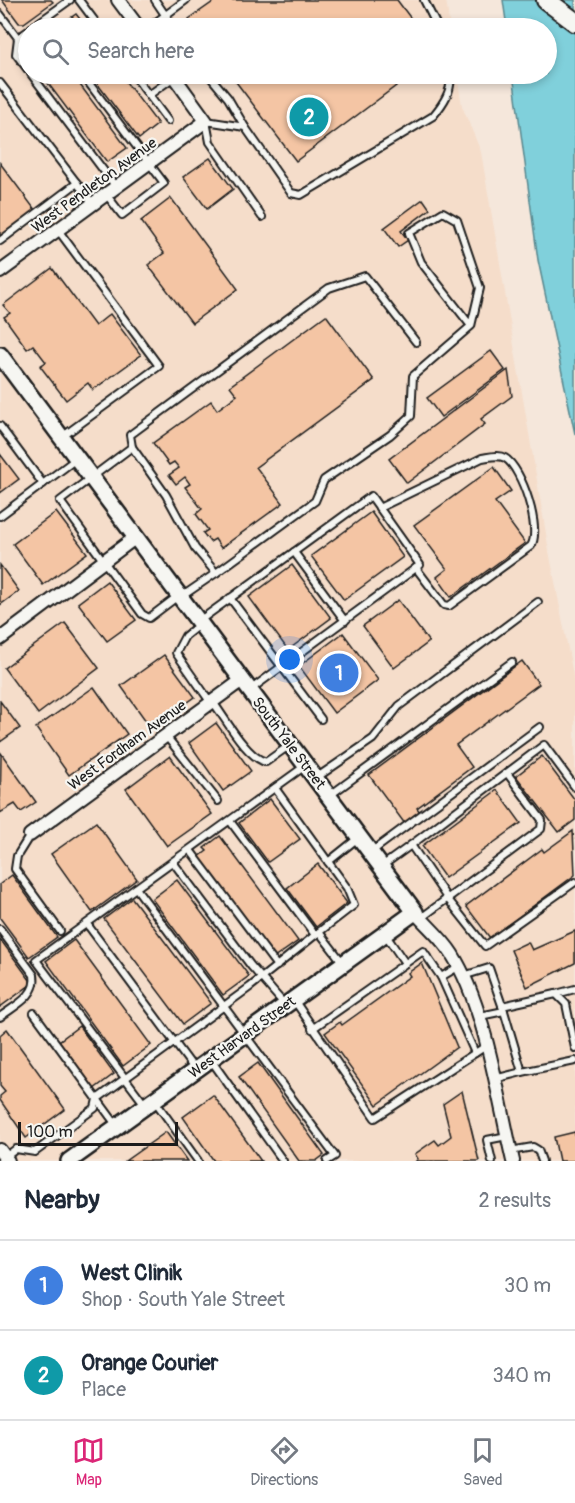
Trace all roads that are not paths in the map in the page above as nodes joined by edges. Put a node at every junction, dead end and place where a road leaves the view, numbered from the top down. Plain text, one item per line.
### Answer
1 (70, 0) edge
2 (79, 0) edge
3 (118, 0) edge
4 (155, 0) edge
5 (186, 0) edge
6 (423, 0) edge
7 (546, 0) edge
8 (0, 14) edge
9 (165, 15) junction
10 (45, 18) edge
11 (92, 18) edge
12 (132, 18) edge
13 (161, 18) edge
14 (167, 18) edge
15 (433, 18) edge
16 (575, 22) edge
17 (18, 38) joint
18 (18, 57) edge
19 (0, 83) edge
20 (38, 84) edge
21 (90, 84) edge
22 (141, 84) edge
23 (162, 84) edge
24 (179, 84) edge
25 (216, 84) edge
26 (450, 84) edge
27 (149, 95) junction
28 (168, 121) dead end
29 (206, 121) junction
30 (245, 127) junction
31 (150, 162) junction
32 (77, 183) junction
33 (111, 191) junction
34 (93, 204) junction
35 (262, 217) dead end
36 (58, 230) junction
37 (0, 242) edge
38 (0, 272) edge
39 (471, 326) junction
40 (416, 342) dead end
41 (0, 355) edge
42 (0, 426) edge
43 (62, 438) junction
44 (132, 447) junction
45 (77, 458) junction
46 (91, 477) junction
47 (43, 484) junction
48 (379, 508) junction
49 (0, 516) edge
50 (136, 537) junction
51 (294, 552) junction
52 (105, 561) junction
53 (416, 568) junction
54 (216, 573) junction
55 (180, 596) junction
56 (230, 598) junction
57 (538, 602) dead end
58 (345, 621) junction
59 (199, 623) junction
60 (0, 639) edge
61 (512, 662) dead end
62 (282, 667) junction
63 (246, 685) junction
64 (212, 703) junction
65 (321, 719) dead end
66 (540, 727) dead end
67 (166, 736) junction
68 (290, 745) junction
69 (311, 772) junction
70 (507, 773) junction
71 (575, 787) edge
72 (276, 788) junction
73 (328, 796) junction
74 (218, 801) dead end
75 (230, 821) junction
76 (30, 835) joint
77 (359, 837) junction
78 (411, 845) junction
79 (190, 850) junction
80 (370, 852) junction
81 (173, 861) junction
82 (328, 862) junction
83 (381, 866) junction
84 (575, 882) edge
85 (136, 888) junction
86 (447, 898) junction
87 (418, 915) junction
88 (87, 924) junction
89 (0, 929) edge
90 (60, 931) dead end
91 (317, 933) junction
92 (385, 934) junction
93 (405, 963) junction
94 (344, 964) junction
95 (277, 966) junction
96 (460, 971) junction
97 (263, 977) junction
98 (441, 977) junction
99 (575, 989) edge
100 (555, 994) junction
101 (289, 1003) junction
102 (224, 1006) junction
103 (503, 1008) junction
104 (34, 1013) dead end
105 (0, 1017) edge
106 (478, 1017) junction
107 (312, 1029) junction
108 (246, 1034) junction
109 (174, 1042) junction
110 (486, 1046) junction
111 (575, 1048) edge
112 (475, 1053) junction
113 (210, 1059) junction
114 (575, 1061) edge
115 (195, 1070) junction
116 (522, 1072) junction
117 (125, 1078) junction
118 (494, 1079) junction
119 (97, 1099) junction
120 (150, 1103) junction
121 (117, 1126) junction
122 (507, 1136) junction
123 (512, 1156) edge
124 (3, 1157) edge
125 (69, 1161) edge
126 (198, 1161) edge
127 (283, 1161) edge
128 (327, 1161) edge
129 (492, 1161) edge
130 (542, 1161) edge

1 - 10 lane
2 - 11 lane
3 - 12 street
4 - 9 lane
5 - 9 lane
6 - 15 lane
7 - 16 main road
8 - 17 lane
9 - 13 lane
9 - 14 lane
17 - 18 lane
19 - 32 lane
20 - 33 lane
21 - 31 lane
22 - 27 lane
23 - 27 lane
24 - 29 street
25 - 30 lane
26 - 30 lane
27 - 28 lane
29 - 30 lane
29 - 31 street, West Pendleton Avenue
29 - 35 lane
31 - 33 street, West Pendleton Avenue
31 - 33 lane
32 - 34 lane
32 - 37 lane
33 - 34 street, West Pendleton Avenue
34 - 36 street, West Pendleton Avenue
36 - 38 street, West Pendleton Avenue
36 - 43 lane
39 - 39 lane
39 - 54 lane
40 - 44 lane
41 - 43 street, South Yale Street
42 - 47 lane
43 - 45 street, South Yale Street
44 - 46 lane
44 - 54 lane
45 - 46 street, South Yale Street
45 - 47 lane
46 - 50 street, South Yale Street
46 - 52 lane
47 - 49 lane
48 - 51 lane
48 - 53 lane
48 - 53 lane
50 - 52 street
50 - 55 street, South Yale Street
51 - 56 lane
51 - 58 lane
52 - 55 lane
52 - 60 street
53 - 58 lane
54 - 55 lane
55 - 59 street, South Yale Street
56 - 59 lane
56 - 62 lane
57 - 69 lane
58 - 62 lane
59 - 63 street, South Yale Street
59 - 64 lane
61 - 73 lane
62 - 63 lane
62 - 65 lane
63 - 64 street, West Fordham Avenue
63 - 68 street, South Yale Street
64 - 67 street, West Fordham Avenue
64 - 68 lane
66 - 80 lane
67 - 74 lane
67 - 76 street, West Fordham Avenue
68 - 69 street, South Yale Street
69 - 72 lane
69 - 73 street, South Yale Street
70 - 71 lane
70 - 78 lane
70 - 86 lane
72 - 75 lane
72 - 82 lane
73 - 77 street, South Yale Street
75 - 79 lane
75 - 91 lane
76 - 90 lane
77 - 80 street, South Yale Street
77 - 82 lane
78 - 83 lane
78 - 86 lane
79 - 81 lane
79 - 95 lane
80 - 83 street, South Yale Street
81 - 85 lane
81 - 97 lane
82 - 91 lane
83 - 87 street, South Yale Street
84 - 86 lane
85 - 88 lane
85 - 102 lane
86 - 87 lane
87 - 92 street, West Harvard Street
87 - 96 street, South Yale Street
88 - 109 lane
88 - 117 lane
89 - 105 lane
91 - 94 lane
91 - 95 lane
92 - 93 lane
92 - 94 street, West Harvard Street
93 - 98 lane
93 - 107 lane
94 - 101 street, West Harvard Street
95 - 97 lane
96 - 98 lane
96 - 103 lane
96 - 106 street, South Yale Street
97 - 101 lane
97 - 102 lane
98 - 112 lane
99 - 100 lane
100 - 103 lane
100 - 111 lane
101 - 107 lane
101 - 108 street, West Harvard Street
102 - 108 lane
102 - 109 lane
103 - 106 lane
103 - 116 lane
104 - 119 lane
106 - 110 street, South Yale Street
107 - 112 lane
108 - 113 street, West Harvard Street
108 - 128 lane
109 - 115 lane
109 - 117 lane
110 - 112 lane
110 - 118 street, South Yale Street
113 - 115 street, West Harvard Street
113 - 127 lane
114 - 116 lane
115 - 120 street, West Harvard Street
116 - 118 lane
117 - 119 lane
117 - 120 lane
118 - 122 street, South Yale Street
119 - 121 lane
119 - 124 lane
120 - 121 street, West Harvard Street
120 - 126 lane
121 - 125 street, West Harvard Street
122 - 123 street, South Yale Street
122 - 129 lane
123 - 130 lane

